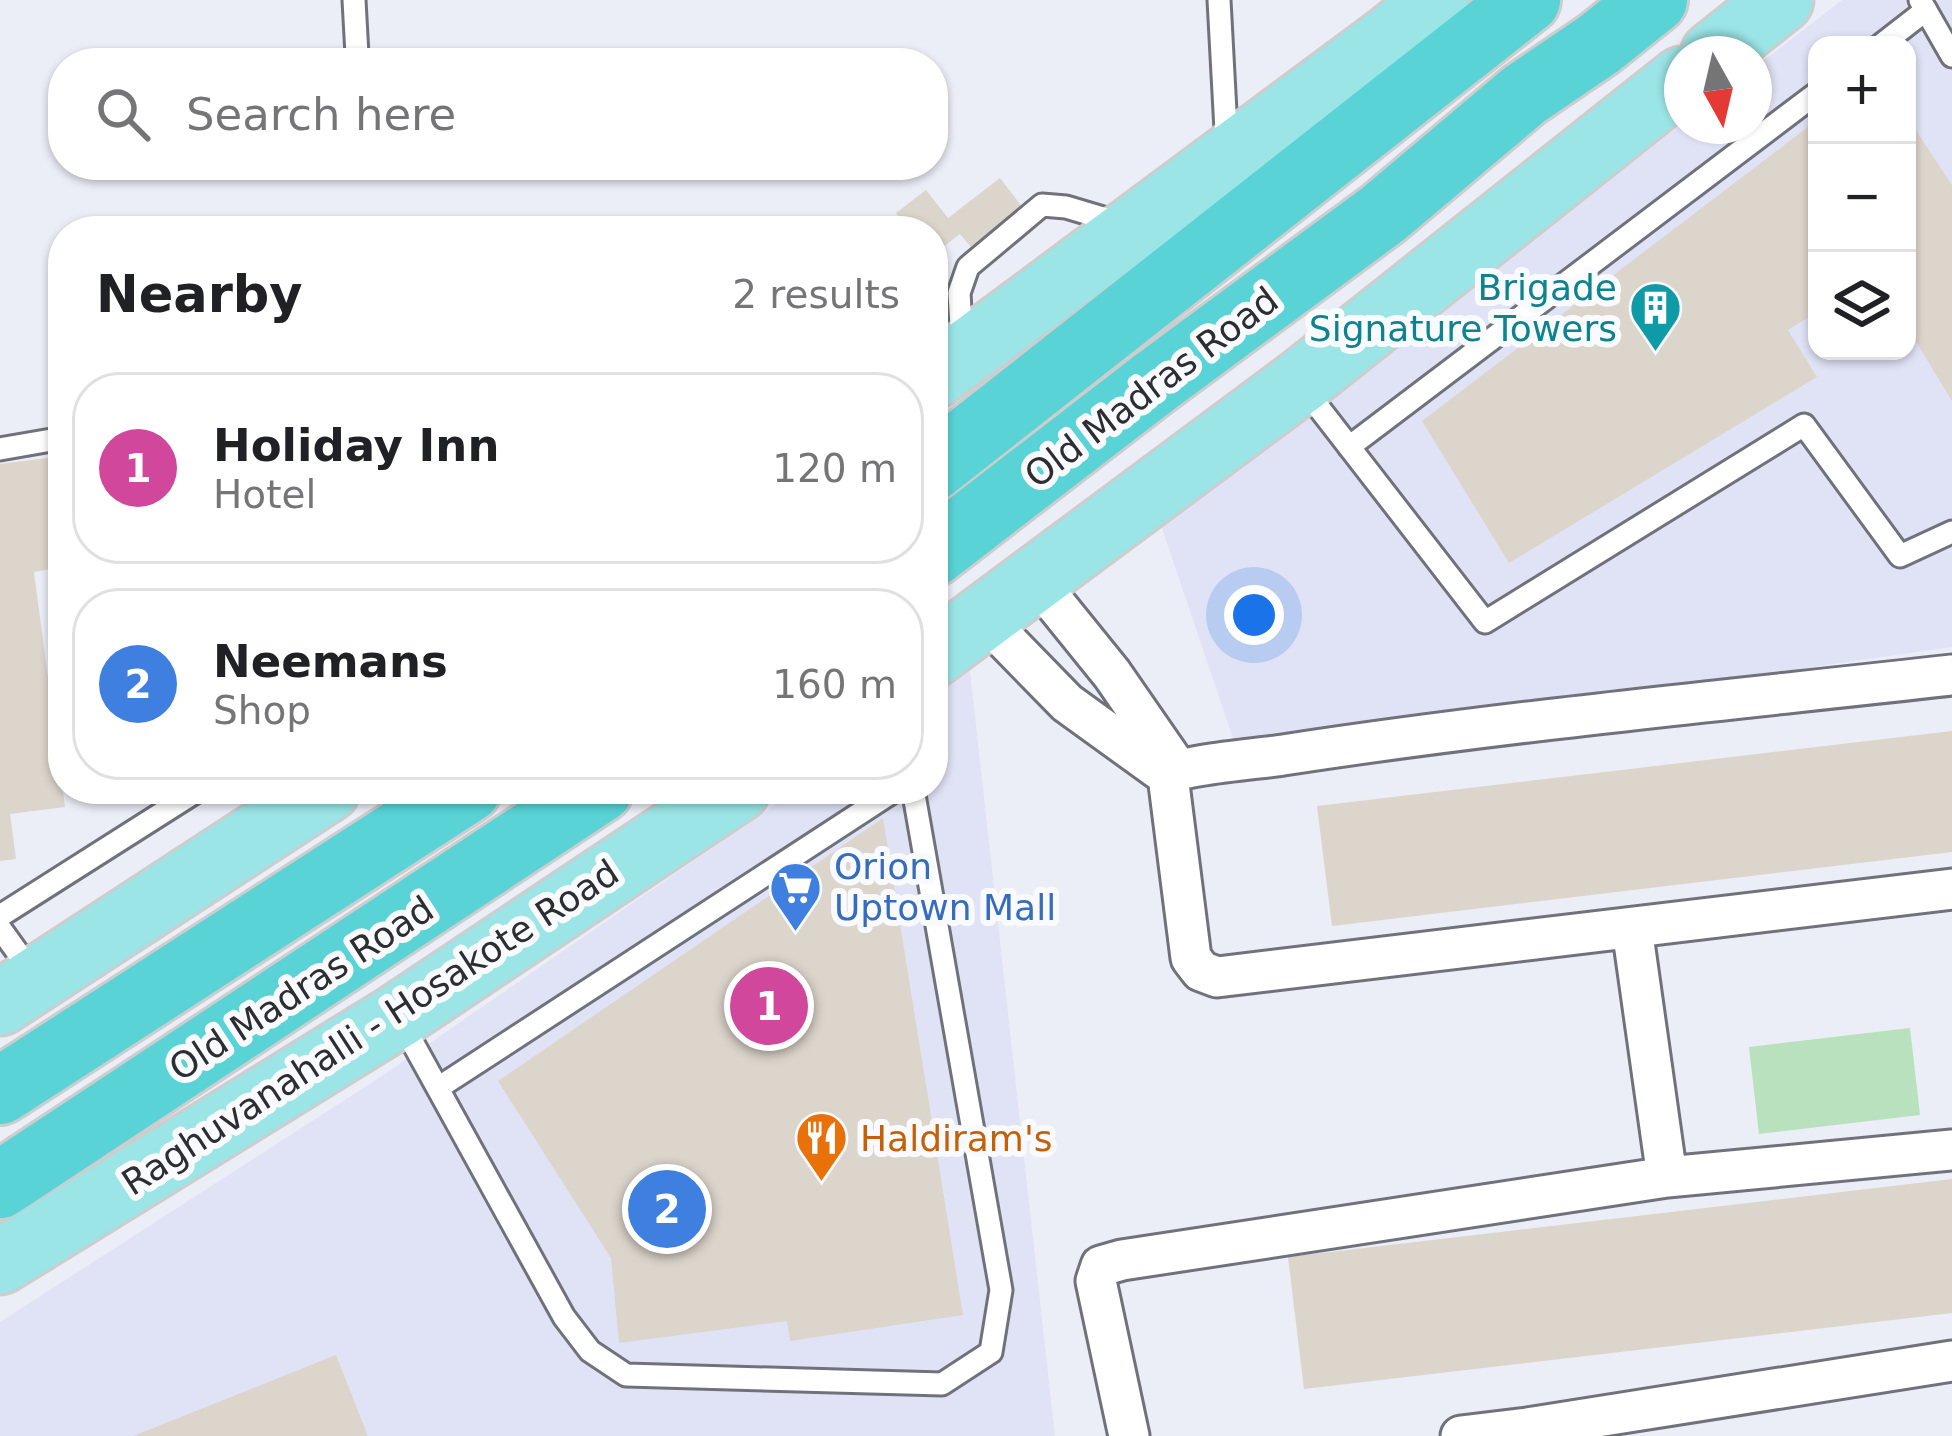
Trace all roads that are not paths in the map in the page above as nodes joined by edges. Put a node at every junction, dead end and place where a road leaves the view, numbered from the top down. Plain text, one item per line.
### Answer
1 (354, 0) edge
2 (1219, 0) edge
3 (1527, 0) edge
4 (1654, 0) edge
5 (1672, 0) edge
6 (1433, 1) edge
7 (1766, 5) edge
8 (1923, 5) edge
9 (1700, 36) edge
10 (1733, 36) edge
11 (1890, 36) edge
12 (357, 48) edge
13 (1952, 56) edge
14 (1664, 93) edge
15 (1808, 100) edge
16 (1227, 159) junction
17 (948, 366) edge
18 (1299, 383) junction
19 (48, 440) edge
20 (1349, 447) junction
21 (0, 448) edge
22 (948, 455) edge
23 (1952, 532) edge
24 (948, 541) edge
25 (1036, 580) junction
26 (984, 618) junction
27 (948, 644) edge
28 (1952, 675) edge
29 (1172, 772) junction
30 (176, 804) edge
31 (290, 804) edge
32 (445, 804) edge
33 (578, 804) edge
34 (716, 804) edge
35 (874, 804) edge
36 (916, 804) edge
37 (1952, 890) edge
38 (0, 916) edge
39 (0, 928) edge
40 (1632, 928) junction
41 (18, 991) edge
42 (398, 1016) junction
43 (438, 1088) junction
44 (0, 1091) edge
45 (1952, 1150) edge
46 (1667, 1177) junction
47 (0, 1185) edge
48 (0, 1262) edge
49 (1952, 1361) edge
50 (1129, 1436) edge
51 (1461, 1436) edge

1 - 12 lane
2 - 16 lane
3 - 22 highway
4 - 24 highway, Old Madras Road
5 - 9 main road
6 - 16 main road
7 - 10 main road
8 - 11 lane
8 - 13 lane
14 - 18 main road
15 - 20 lane
16 - 17 main road
18 - 20 lane
18 - 25 main road
19 - 21 lane
20 - 23 lane
25 - 26 main road
25 - 29 street
26 - 27 main road
26 - 29 street
28 - 29 street
29 - 40 street
30 - 38 lane
31 - 41 main road
32 - 44 highway
33 - 47 highway, Old Madras Road
34 - 42 main road, Raghuvanahalli - Hosakote Road
35 - 43 lane
36 - 43 lane
37 - 40 street
39 - 41 lane
40 - 46 street
42 - 43 lane
42 - 48 main road, Raghuvanahalli - Hosakote Road
45 - 46 street
46 - 50 street
49 - 51 street

